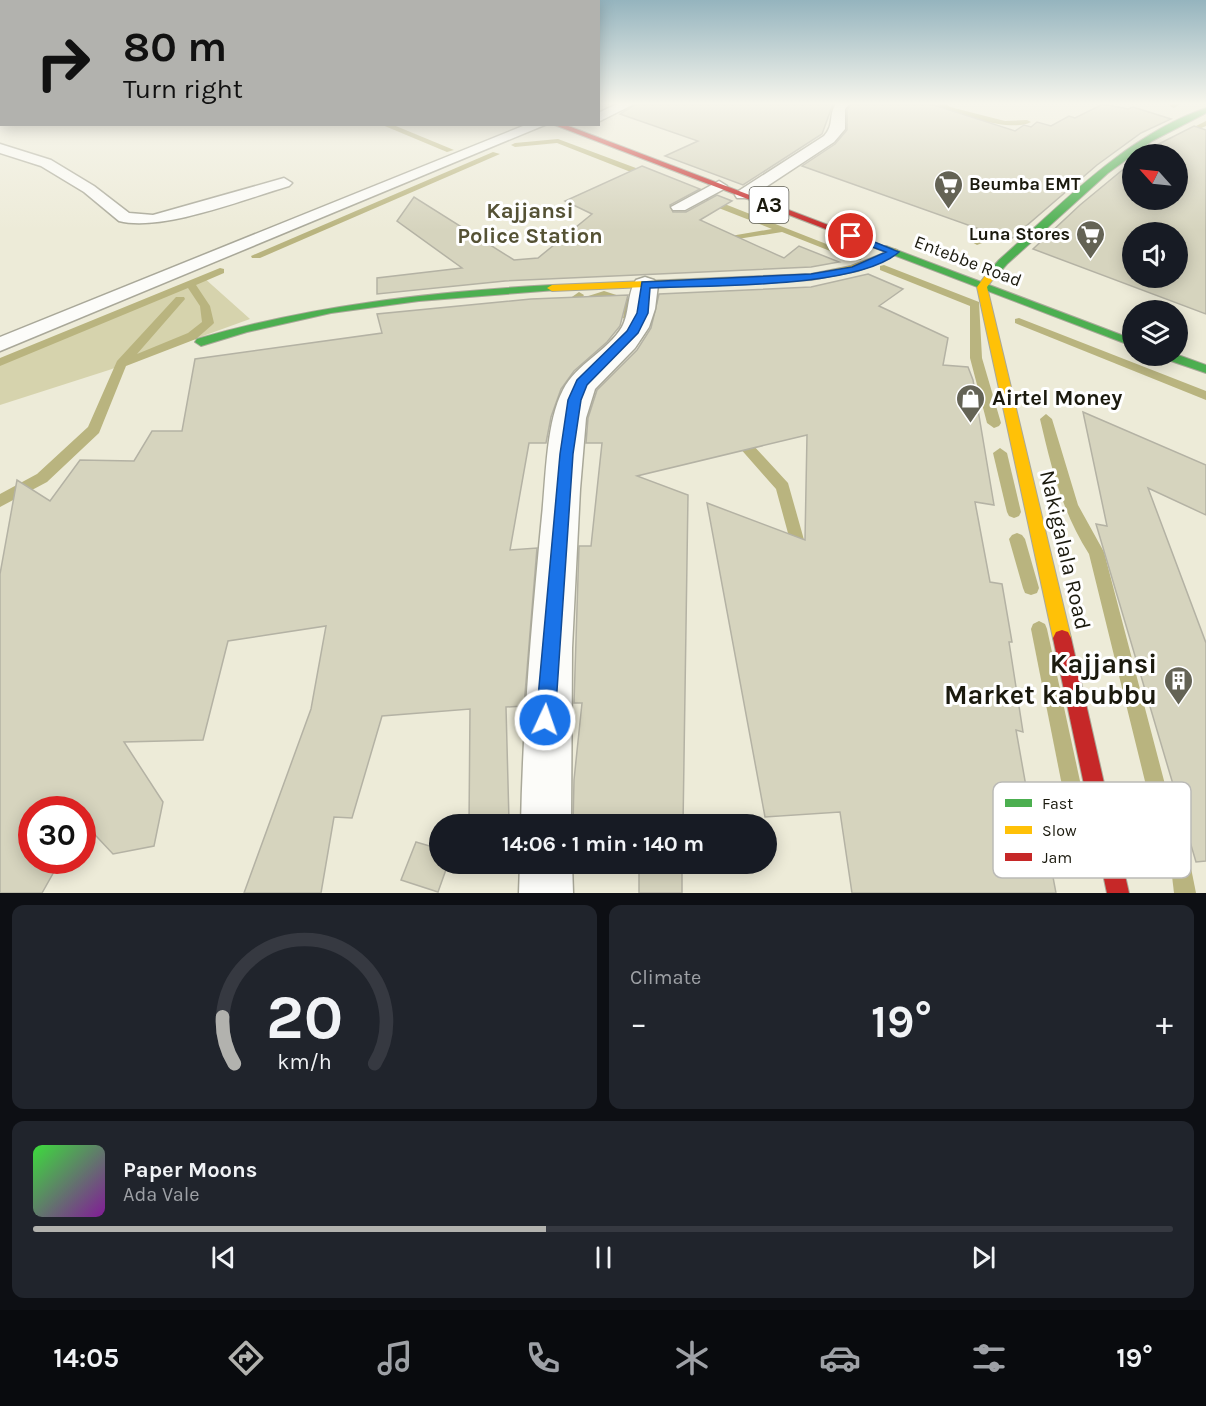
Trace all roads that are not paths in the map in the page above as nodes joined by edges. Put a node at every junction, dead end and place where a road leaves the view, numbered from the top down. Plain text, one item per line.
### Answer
1 (489, 146) edge
2 (622, 146) edge
3 (819, 146) edge
4 (1140, 146) edge
5 (0, 148) edge
6 (284, 183) dead end
7 (719, 186) junction
8 (743, 195) junction
9 (679, 207) dead end
10 (894, 252) junction
11 (645, 285) junction
12 (982, 287) junction
13 (1122, 339) edge
14 (201, 342) dead end
15 (0, 345) edge
16 (1188, 363) edge
17 (1206, 369) edge
18 (1096, 782) edge
19 (546, 814) edge
20 (546, 874) edge
21 (1115, 878) edge
22 (546, 893) edge
23 (1118, 893) edge

1 - 15 lane
2 - 7 street, Entebbe Road / A3
3 - 8 lane
4 - 12 street
5 - 6 lane
7 - 8 street, Entebbe Road / A3
7 - 9 lane
8 - 10 street, Entebbe Road / A3
10 - 11 street
10 - 12 street, Entebbe Road / A3
11 - 14 street
11 - 19 street
12 - 13 street, Entebbe Road / A3
12 - 18 street, Nakigalala Road
16 - 17 street
20 - 22 street
21 - 23 street, Nakigalala Road

